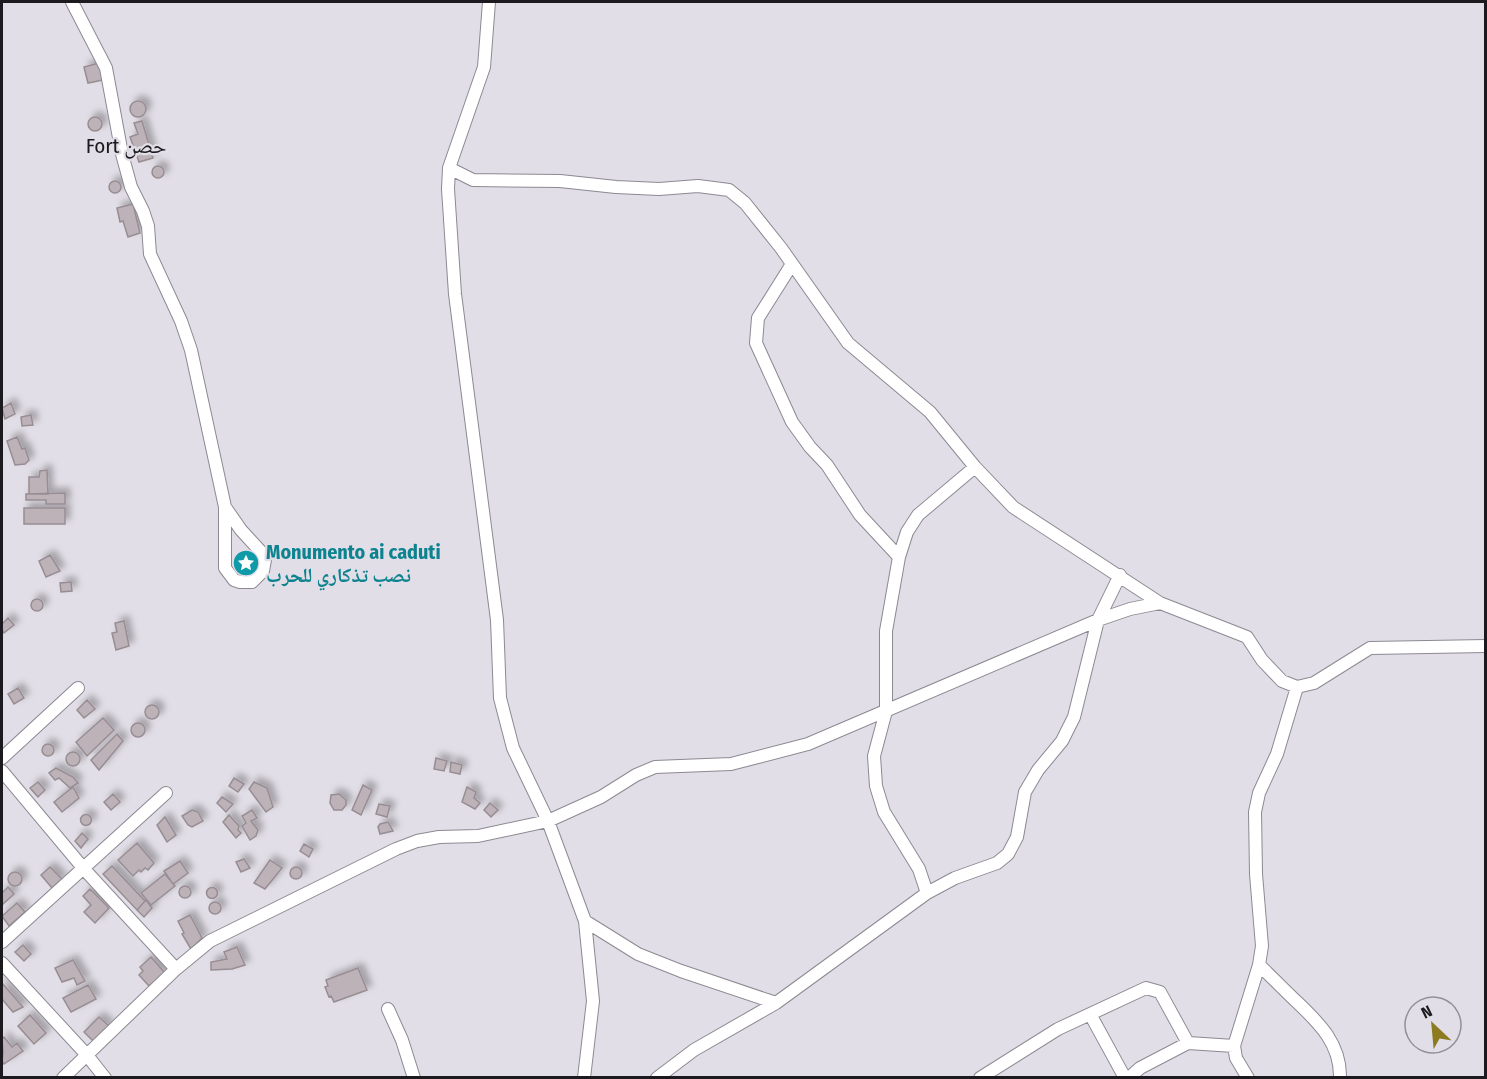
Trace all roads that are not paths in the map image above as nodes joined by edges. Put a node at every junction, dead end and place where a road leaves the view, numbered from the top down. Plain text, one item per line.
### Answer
1 (72, 2) edge
2 (489, 2) edge
3 (449, 168) junction
4 (792, 264) junction
5 (975, 467) junction
6 (225, 507) junction
7 (899, 557) junction
8 (1120, 575) junction
9 (1161, 603) junction
10 (1098, 620) junction
11 (1485, 646) edge
12 (1297, 687) junction
13 (78, 688) dead end
14 (886, 711) junction
15 (2, 758) edge
16 (2, 771) edge
17 (166, 793) dead end
18 (548, 821) junction
19 (84, 869) junction
20 (927, 893) junction
21 (585, 921) junction
22 (2, 942) edge
23 (2, 963) edge
24 (1259, 964) junction
25 (176, 969) junction
26 (776, 1003) junction
27 (388, 1009) dead end
28 (1090, 1014) junction
29 (1188, 1042) junction
30 (1234, 1046) junction
31 (86, 1054) junction
32 (63, 1077) edge
33 (105, 1077) edge
34 (414, 1077) edge
35 (584, 1077) edge
36 (657, 1077) edge
37 (980, 1077) edge
38 (1127, 1077) edge
39 (1248, 1077) edge
40 (1340, 1077) edge

1 - 6 street
2 - 3 street
3 - 4 street
3 - 18 street
4 - 5 street
4 - 7 street
5 - 7 street
5 - 8 street
6 - 6 street
7 - 14 street
8 - 9 street
8 - 10 street
9 - 10 street
9 - 12 street
10 - 14 street
10 - 20 street
11 - 12 street
12 - 24 street
13 - 15 street
14 - 18 street
14 - 20 street
16 - 19 street
17 - 19 street
18 - 21 street
18 - 25 street
19 - 22 street
19 - 25 street
20 - 26 street
21 - 26 street
21 - 35 street
23 - 31 street
24 - 30 street
24 - 40 street
25 - 31 street
26 - 36 street
27 - 34 street
28 - 29 street
28 - 37 street
28 - 38 street
29 - 30 street
29 - 38 street
30 - 39 street
31 - 32 street
31 - 33 street

